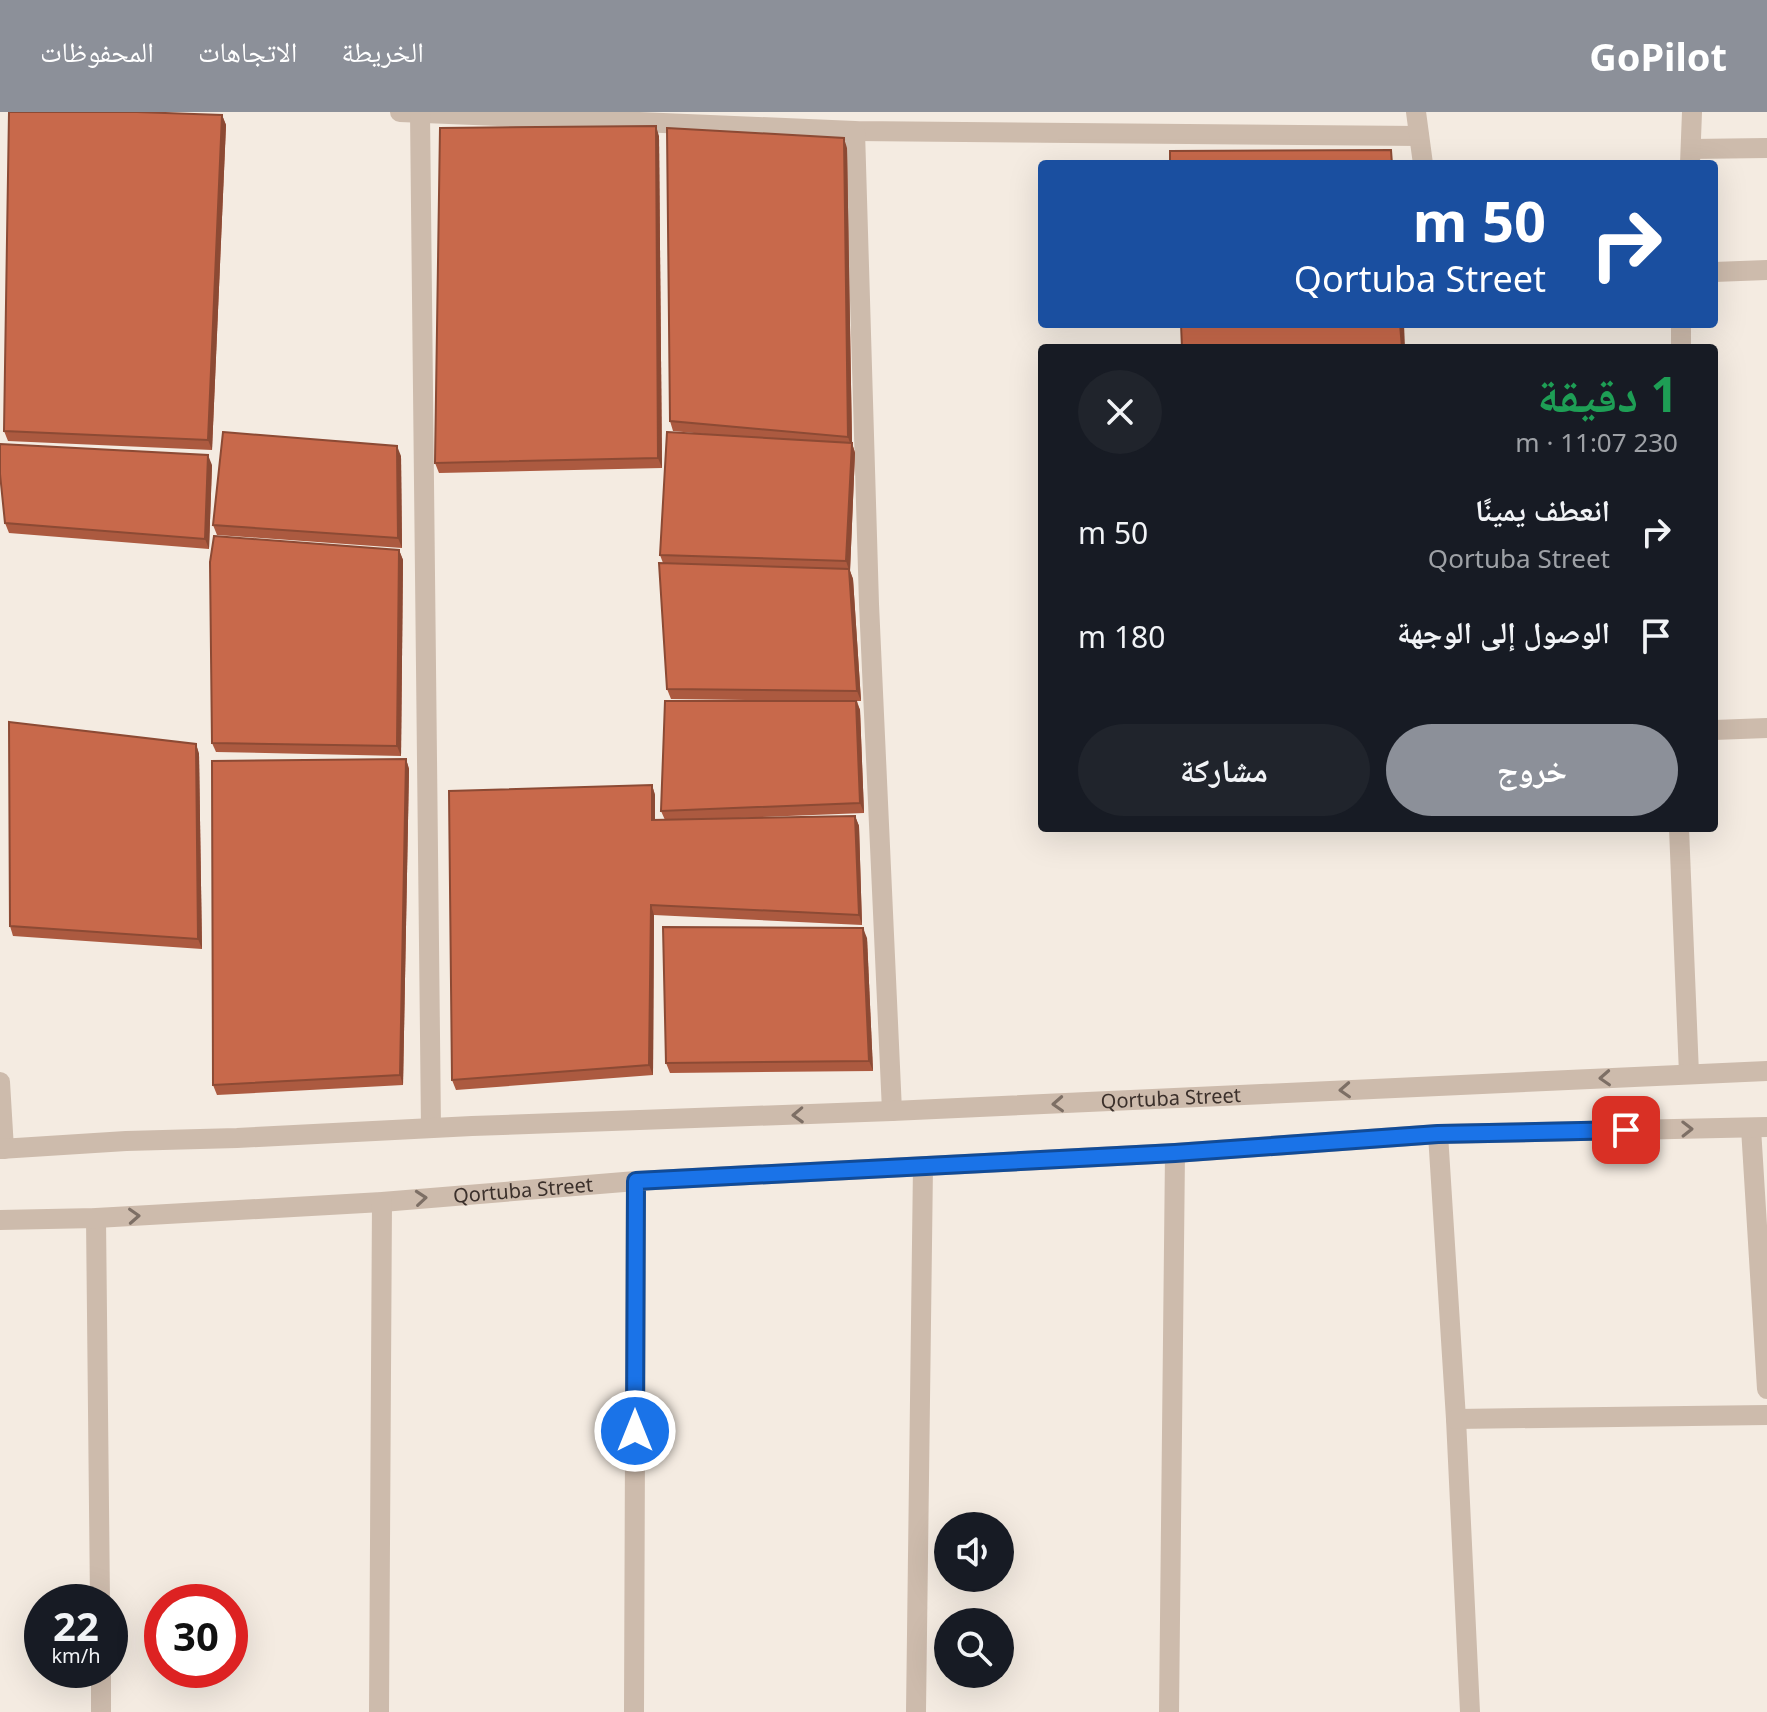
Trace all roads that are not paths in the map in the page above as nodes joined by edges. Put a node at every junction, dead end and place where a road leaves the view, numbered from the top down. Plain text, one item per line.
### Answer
1 (400, 112) edge
2 (1416, 112) edge
3 (1692, 112) edge
4 (420, 113) edge
5 (855, 131) junction
6 (1419, 136) junction
7 (1767, 148) edge
8 (1690, 156) edge
9 (1422, 160) edge
10 (1767, 270) edge
11 (1718, 272) edge
12 (1767, 728) edge
13 (1718, 730) edge
14 (1679, 832) edge
15 (1767, 1071) edge
16 (1689, 1074) junction
17 (0, 1082) edge
18 (892, 1111) junction
19 (431, 1128) junction
20 (1759, 1128) edge
21 (1438, 1134) junction
22 (2, 1149) edge
23 (1175, 1153) junction
24 (923, 1166) junction
25 (636, 1181) junction
26 (382, 1202) junction
27 (96, 1218) junction
28 (0, 1220) edge
29 (1767, 1389) edge
30 (1767, 1415) edge
31 (1456, 1419) junction
32 (100, 1584) edge
33 (101, 1688) edge
34 (101, 1712) edge
35 (379, 1712) edge
36 (634, 1712) edge
37 (916, 1712) edge
38 (1169, 1712) edge
39 (1470, 1712) edge

1 - 4 street
2 - 6 street
3 - 8 street
4 - 5 street
4 - 19 street
5 - 6 street
5 - 18 street
6 - 9 street
7 - 8 street
10 - 11 street
12 - 13 street
14 - 16 street
15 - 16 street, Qortuba Street
16 -> 18 street, Qortuba Street
17 - 22 street
18 -> 19 street, Qortuba Street
19 - 22 street, Qortuba Street
21 -> 20 street, Qortuba Street
20 - 29 street
21 - 23 street, Qortuba Street
21 - 31 street
23 - 24 street, Qortuba Street
23 - 38 street
24 - 25 street, Qortuba Street
24 - 37 street
26 -> 25 street, Qortuba Street
25 - 36 street
27 -> 26 street, Qortuba Street
26 - 35 street
27 - 28 street, Qortuba Street
27 - 32 street
30 - 31 street
31 - 39 street
33 - 34 street

